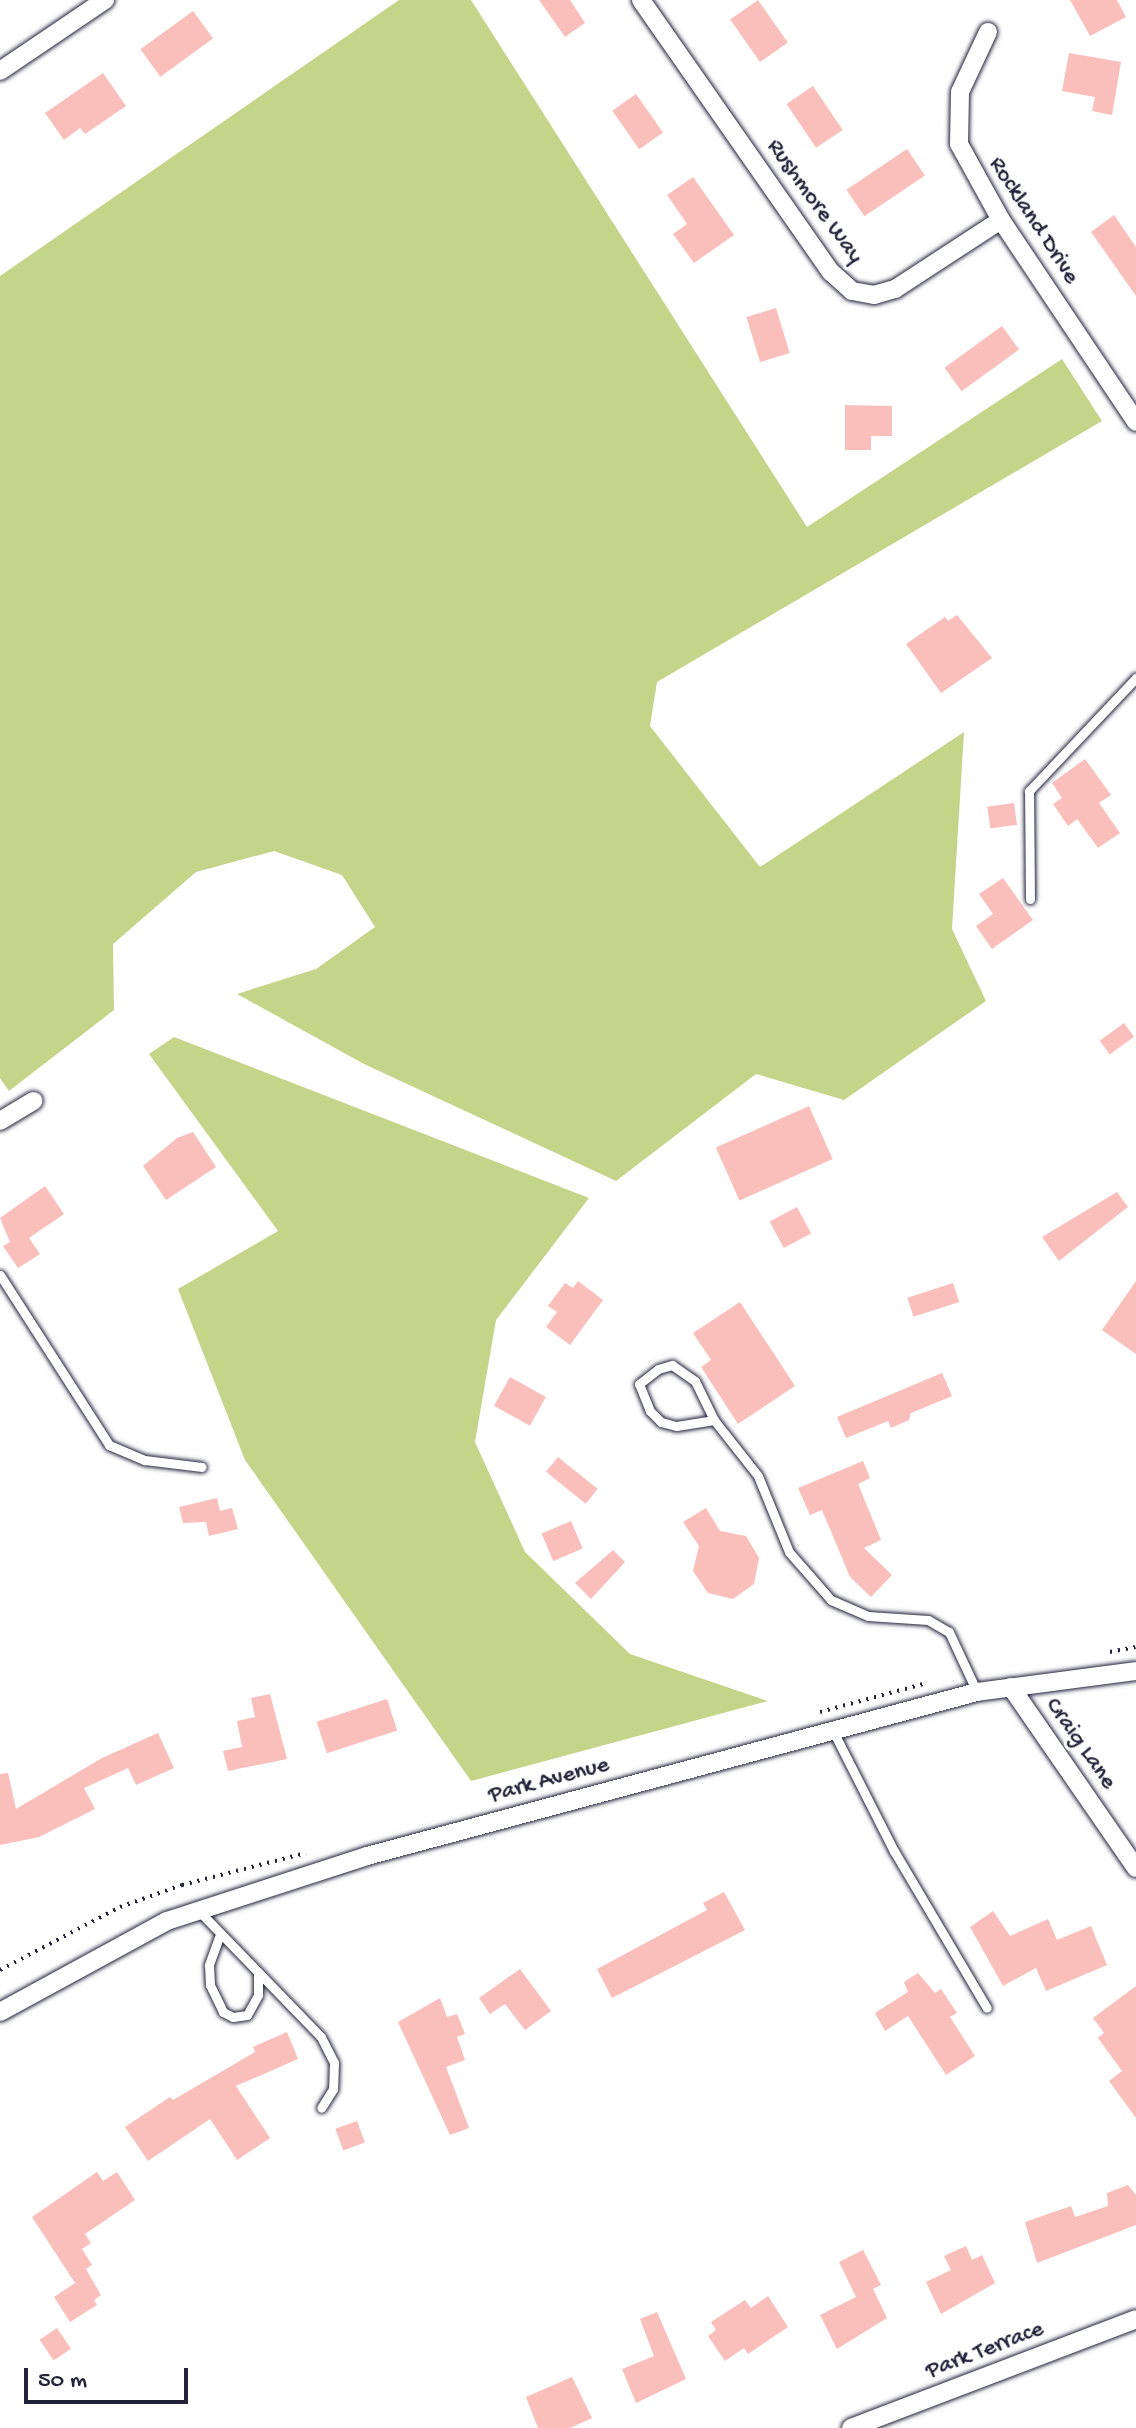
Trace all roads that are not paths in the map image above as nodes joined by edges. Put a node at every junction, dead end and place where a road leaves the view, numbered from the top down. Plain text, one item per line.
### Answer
1 (105, 0) edge
2 (641, 0) edge
3 (988, 32) dead end
4 (0, 71) edge
5 (1001, 220) junction
6 (1136, 422) edge
7 (1136, 678) edge
8 (1030, 899) dead end
9 (33, 1101) dead end
10 (0, 1121) edge
11 (0, 1275) edge
12 (714, 1420) junction
13 (202, 1467) dead end
14 (1136, 1671) edge
15 (1011, 1687) junction
16 (977, 1692) junction
17 (832, 1728) junction
18 (1136, 1868) edge
19 (198, 1910) junction
20 (219, 1937) junction
21 (258, 1974) junction
22 (987, 2008) dead end
23 (0, 2012) edge
24 (321, 2108) dead end
25 (1136, 2319) edge
26 (851, 2428) edge

1 - 4 street
2 - 5 street, Rushmore Way
3 - 5 street, Rockland Drive
5 - 6 street, Rockland Drive
7 - 8 lane
9 - 10 street
11 - 13 lane
12 - 12 lane
12 - 16 lane
14 - 15 street, Park Avenue
15 - 16 street, Park Avenue
15 - 18 street, Craig Lane
16 - 17 street, Park Avenue
17 - 19 street, Park Avenue
17 - 22 lane
19 - 20 lane
19 - 23 street, Park Avenue
20 - 21 lane
20 - 21 lane
21 - 24 lane
25 - 26 street, Park Terrace

